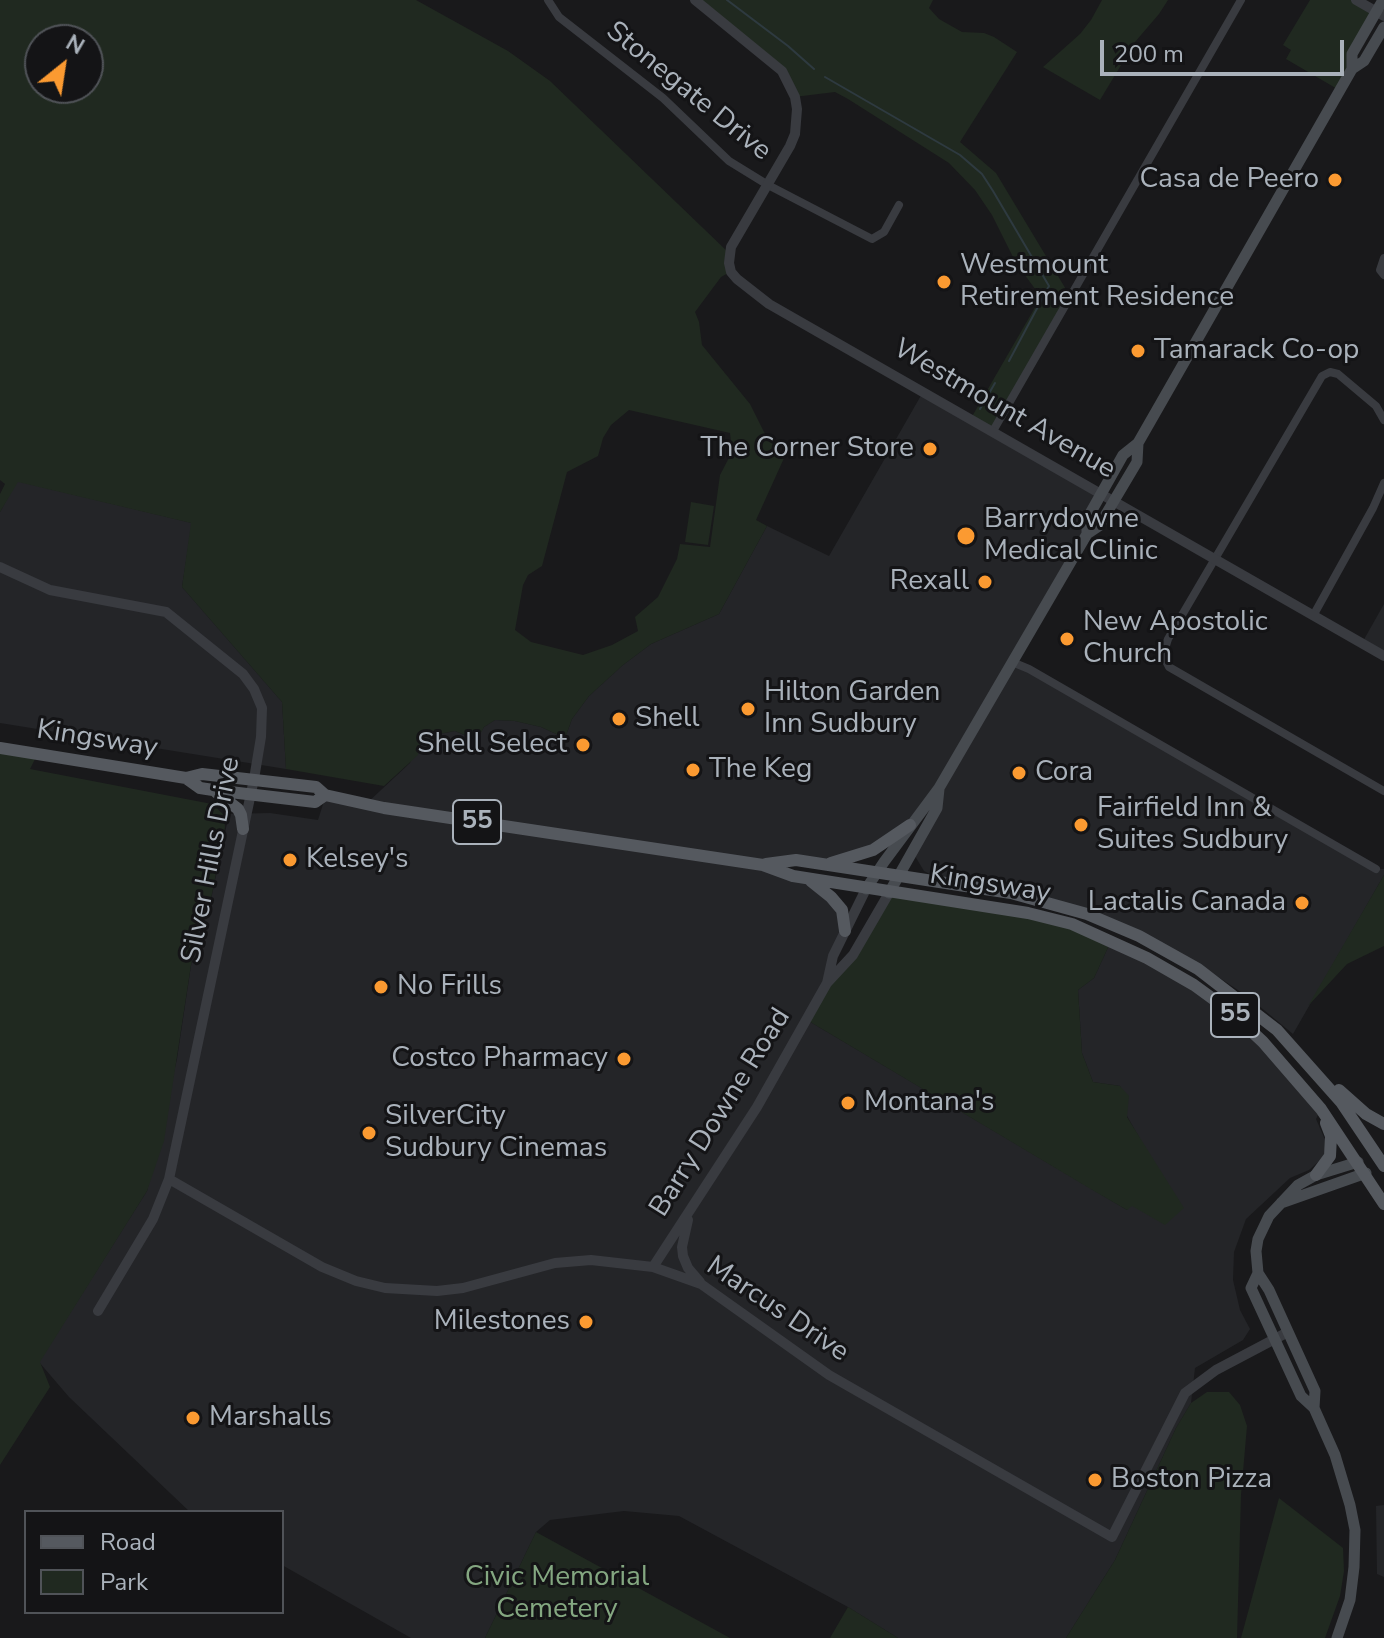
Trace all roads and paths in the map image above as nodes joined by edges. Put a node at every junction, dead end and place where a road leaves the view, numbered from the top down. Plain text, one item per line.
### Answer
1 (548, 0) edge
2 (695, 0) edge
3 (1241, 0) edge
4 (1356, 0) edge
5 (1383, 0) edge
6 (1380, 14) edge
7 (1384, 27) edge
8 (1352, 69) junction
9 (768, 185) junction
10 (899, 205) dead end
11 (1384, 258) edge
12 (1382, 272) edge
13 (1384, 420) edge
14 (993, 431) junction
15 (1138, 443) junction
16 (1384, 483) edge
17 (1101, 494) junction
18 (1114, 501) junction
19 (1087, 534) junction
20 (1216, 559) junction
21 (0, 567) edge
22 (1313, 616) junction
23 (1384, 656) edge
24 (1012, 662) junction
25 (0, 748) edge
26 (186, 778) junction
27 (254, 779) junction
28 (939, 788) junction
29 (213, 790) junction
30 (1384, 791) edge
31 (251, 794) junction
32 (325, 795) junction
33 (910, 825) junction
34 (243, 829) junction
35 (822, 864) junction
36 (763, 865) junction
37 (1376, 869) dead end
38 (877, 873) junction
39 (899, 875) junction
40 (808, 879) junction
41 (866, 889) junction
42 (889, 893) junction
43 (845, 931) junction
44 (827, 983) junction
45 (1313, 1069) junction
46 (1326, 1116) junction
47 (1384, 1124) edge
48 (1382, 1160) edge
49 (1362, 1168) junction
50 (1316, 1175) junction
51 (169, 1179) junction
52 (1280, 1203) junction
53 (1384, 1204) edge
54 (690, 1211) junction
55 (653, 1267) junction
56 (1258, 1273) junction
57 (701, 1284) junction
58 (98, 1311) dead end
59 (1288, 1332) junction
60 (1273, 1339) junction
61 (1314, 1408) junction
62 (1337, 1638) edge

1 - 9 street, Stonegate Drive
2 - 9 street, Westmount Avenue
3 - 14 street
4 - 6 street
5 - 6 main road, Barry Downe Road
6 - 8 main road, Barry Downe Road
7 - 8 main road, Barry Downe Road
8 - 15 main road, Barry Downe Road
9 - 10 street, Stonegate Drive
9 - 14 street, Westmount Avenue
11 - 12 street
13 - 20 street
14 - 17 street, Westmount Avenue
15 - 17 main road, Barry Downe Road
15 - 18 main road, Barry Downe Road
16 - 22 street
17 - 18 street, Westmount Avenue
17 - 19 main road, Barry Downe Road
18 - 19 main road, Barry Downe Road
18 - 20 street, Westmount Avenue
19 - 24 main road, Barry Downe Road
20 - 22 street, Westmount Avenue
20 - 30 street
21 - 27 street, Silver Hills Drive
22 - 23 street, Westmount Avenue
24 - 28 main road, Barry Downe Road
24 - 37 street
25 - 26 main road, Kingsway / 55
26 - 27 main road, Kingsway / 55
26 - 29 main road, Kingsway / 55
27 - 31 street, Silver Hills Drive
27 - 32 main road, Kingsway / 55
28 - 33 main road, Barry Downe Road
28 - 39 main road, Barry Downe Road
29 - 31 main road, Kingsway / 55
29 - 34 main road
31 - 32 main road, Kingsway / 55
31 - 34 street, Silver Hills Drive
32 - 36 main road, Kingsway / 55
33 - 35 main road
33 - 38 main road, Barry Downe Road
34 - 51 street, Silver Hills Drive
35 - 36 main road, Kingsway / 55
35 - 38 main road, Kingsway / 55
36 - 40 main road, Kingsway / 55
38 - 39 main road, Kingsway / 55
38 - 41 main road, Barry Downe Road
39 - 42 main road, Barry Downe Road
39 - 45 main road, Kingsway / 55
40 - 41 main road, Kingsway / 55
40 - 43 main road
41 - 42 main road, Kingsway / 55
41 - 43 street, Barry Downe Road
42 - 44 street, Barry Downe Road
42 - 46 main road, Kingsway / 55
43 - 44 street, Barry Downe Road
44 - 54 street, Barry Downe Road
45 - 47 main road
45 - 48 main road, Kingsway / 55
46 - 49 main road, Kingsway / 55
46 - 50 main road
48 - 49 main road
49 - 50 main road
49 - 52 main road
49 - 53 main road, Kingsway / 55
50 - 52 main road
51 - 55 street, Marcus Drive
51 - 58 street, Silver Hills Drive
52 - 56 main road
54 - 55 street, Barry Downe Road
54 - 57 street
55 - 57 street, Marcus Drive
56 - 59 main road
56 - 60 main road
57 - 60 street, Marcus Drive
59 - 60 street
59 - 61 main road
60 - 61 main road
61 - 62 main road

